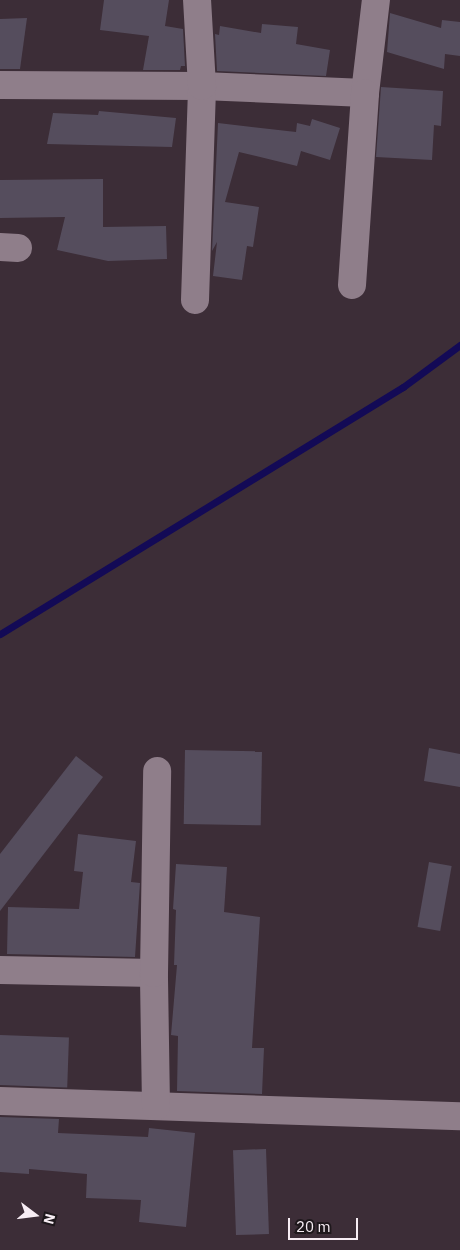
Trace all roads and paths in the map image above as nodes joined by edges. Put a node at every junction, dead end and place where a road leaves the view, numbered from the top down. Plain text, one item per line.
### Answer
1 (197, 0) edge
2 (376, 0) edge
3 (0, 85) edge
4 (202, 86) junction
5 (365, 92) junction
6 (352, 285) dead end
7 (195, 300) dead end
8 (157, 771) dead end
9 (0, 970) edge
10 (154, 973) junction
11 (0, 1101) edge
12 (156, 1106) junction
13 (460, 1116) edge

1 - 4 street
2 - 5 street
3 - 4 street
4 - 5 street
4 - 7 street
5 - 6 street
8 - 10 street
9 - 10 street
10 - 12 street
11 - 12 street
12 - 13 street

